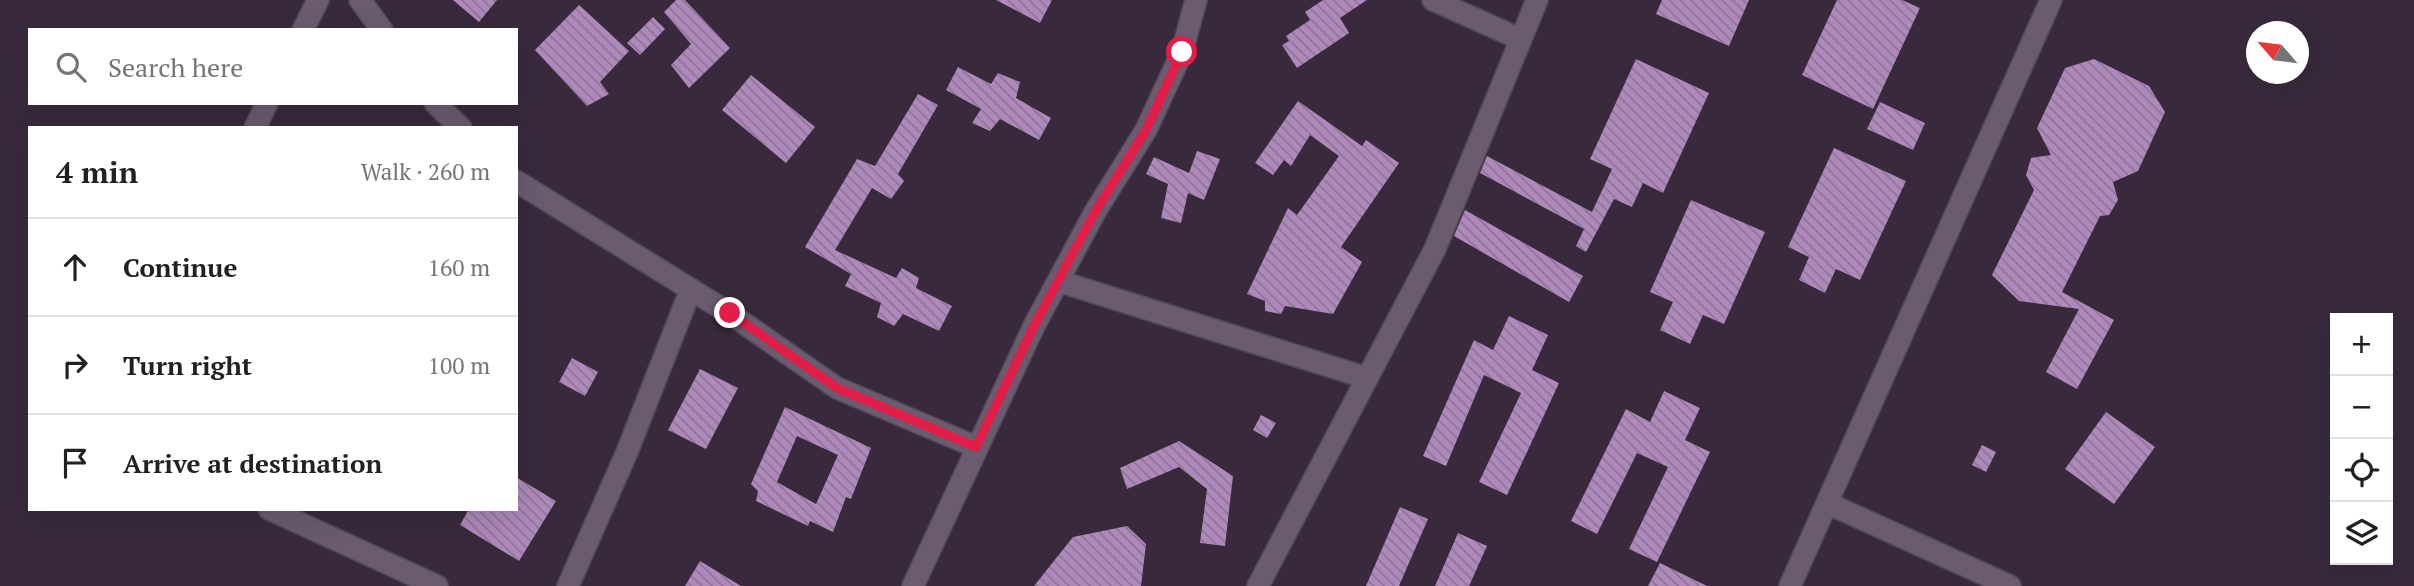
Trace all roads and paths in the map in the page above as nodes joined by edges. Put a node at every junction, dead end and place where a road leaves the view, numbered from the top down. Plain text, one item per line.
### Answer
1 (318, 0) edge
2 (360, 0) edge
3 (1196, 0) edge
4 (1433, 0) edge
5 (1536, 0) edge
6 (2051, 0) edge
7 (304, 28) edge
8 (381, 28) edge
9 (1520, 39) junction
10 (266, 105) edge
11 (437, 105) edge
12 (256, 126) edge
13 (459, 126) edge
14 (518, 182) edge
15 (1058, 281) junction
16 (691, 289) junction
17 (1367, 379) junction
18 (976, 447) junction
19 (1827, 503) junction
20 (273, 511) edge
21 (437, 586) edge
22 (568, 586) edge
23 (913, 586) edge
24 (1258, 586) edge
25 (1790, 586) edge
26 (2010, 586) edge

1 - 7 street
2 - 8 street
3 - 15 street
4 - 9 street
5 - 9 street
6 - 19 street
9 - 17 street
10 - 12 street
11 - 13 street
14 - 16 street
15 - 17 street
15 - 18 street
16 - 18 street
16 - 22 street
17 - 24 street
18 - 23 street
19 - 25 street
19 - 26 street
20 - 21 street

